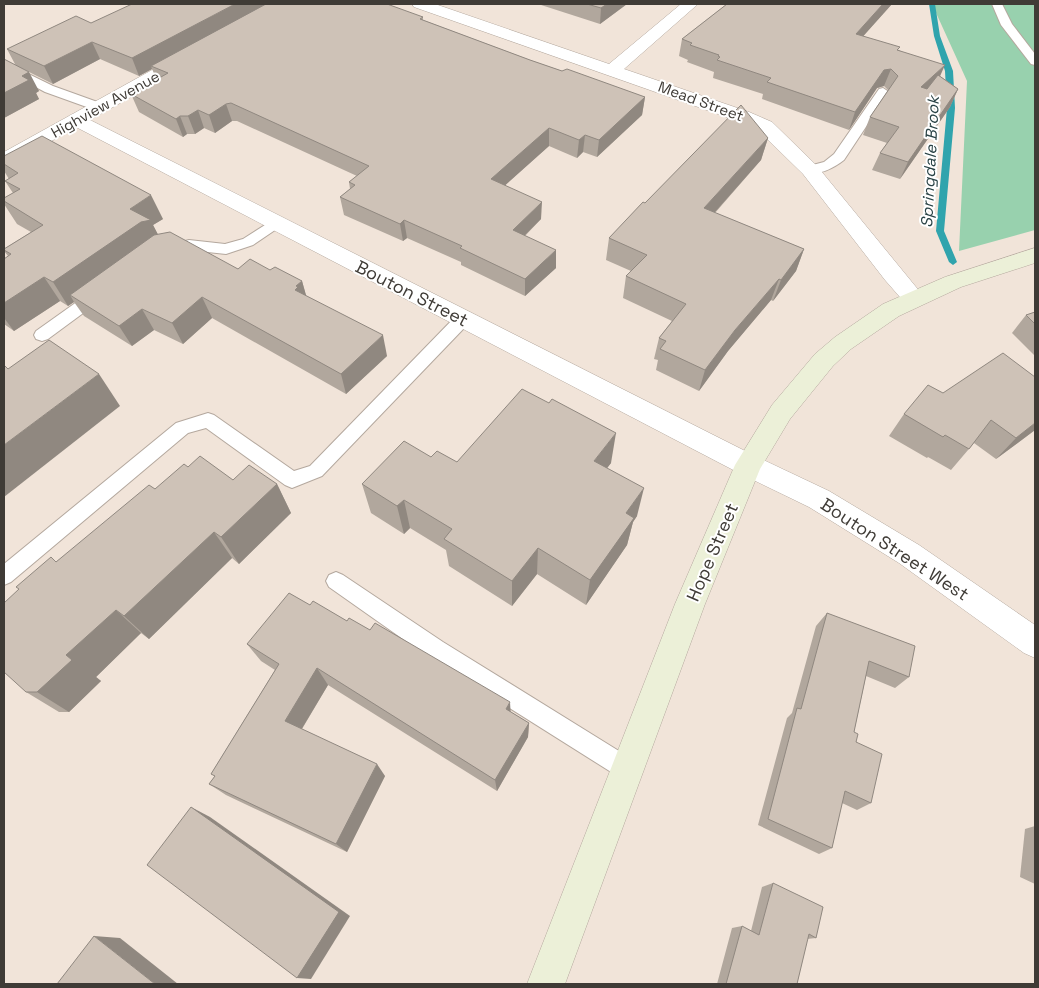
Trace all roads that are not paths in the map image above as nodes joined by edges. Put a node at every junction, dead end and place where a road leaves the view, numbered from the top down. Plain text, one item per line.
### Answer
1 (420, 4) edge
2 (690, 4) edge
3 (996, 4) edge
4 (200, 51) edge
5 (1035, 62) edge
6 (4, 65) edge
7 (613, 70) junction
8 (883, 92) dead end
9 (98, 107) junction
10 (76, 120) junction
11 (4, 160) edge
12 (810, 170) junction
13 (276, 223) junction
14 (159, 251) edge
15 (1035, 255) edge
16 (112, 285) edge
17 (914, 298) junction
18 (463, 319) junction
19 (42, 335) dead end
20 (748, 465) junction
21 (4, 576) edge
22 (336, 581) dead end
23 (1035, 643) edge
24 (628, 769) junction
25 (546, 984) edge

1 - 7 street, Mead Street
2 - 7 street
3 - 5 lane
4 - 9 street, Highview Avenue
6 - 9 lane
7 - 12 street, Mead Street
8 - 12 lane
9 - 10 street, Highview Avenue
10 - 11 street, Highview Avenue
10 - 13 street, Bouton Street
12 - 17 street, Mead Street
13 - 14 lane
13 - 18 street, Bouton Street
15 - 17 main road, Hope Street
16 - 19 lane
17 - 20 main road, Hope Street
18 - 20 street, Bouton Street
18 - 21 lane
20 - 23 street, Bouton Street West
20 - 24 main road, Hope Street
22 - 24 lane
24 - 25 main road, Hope Street

